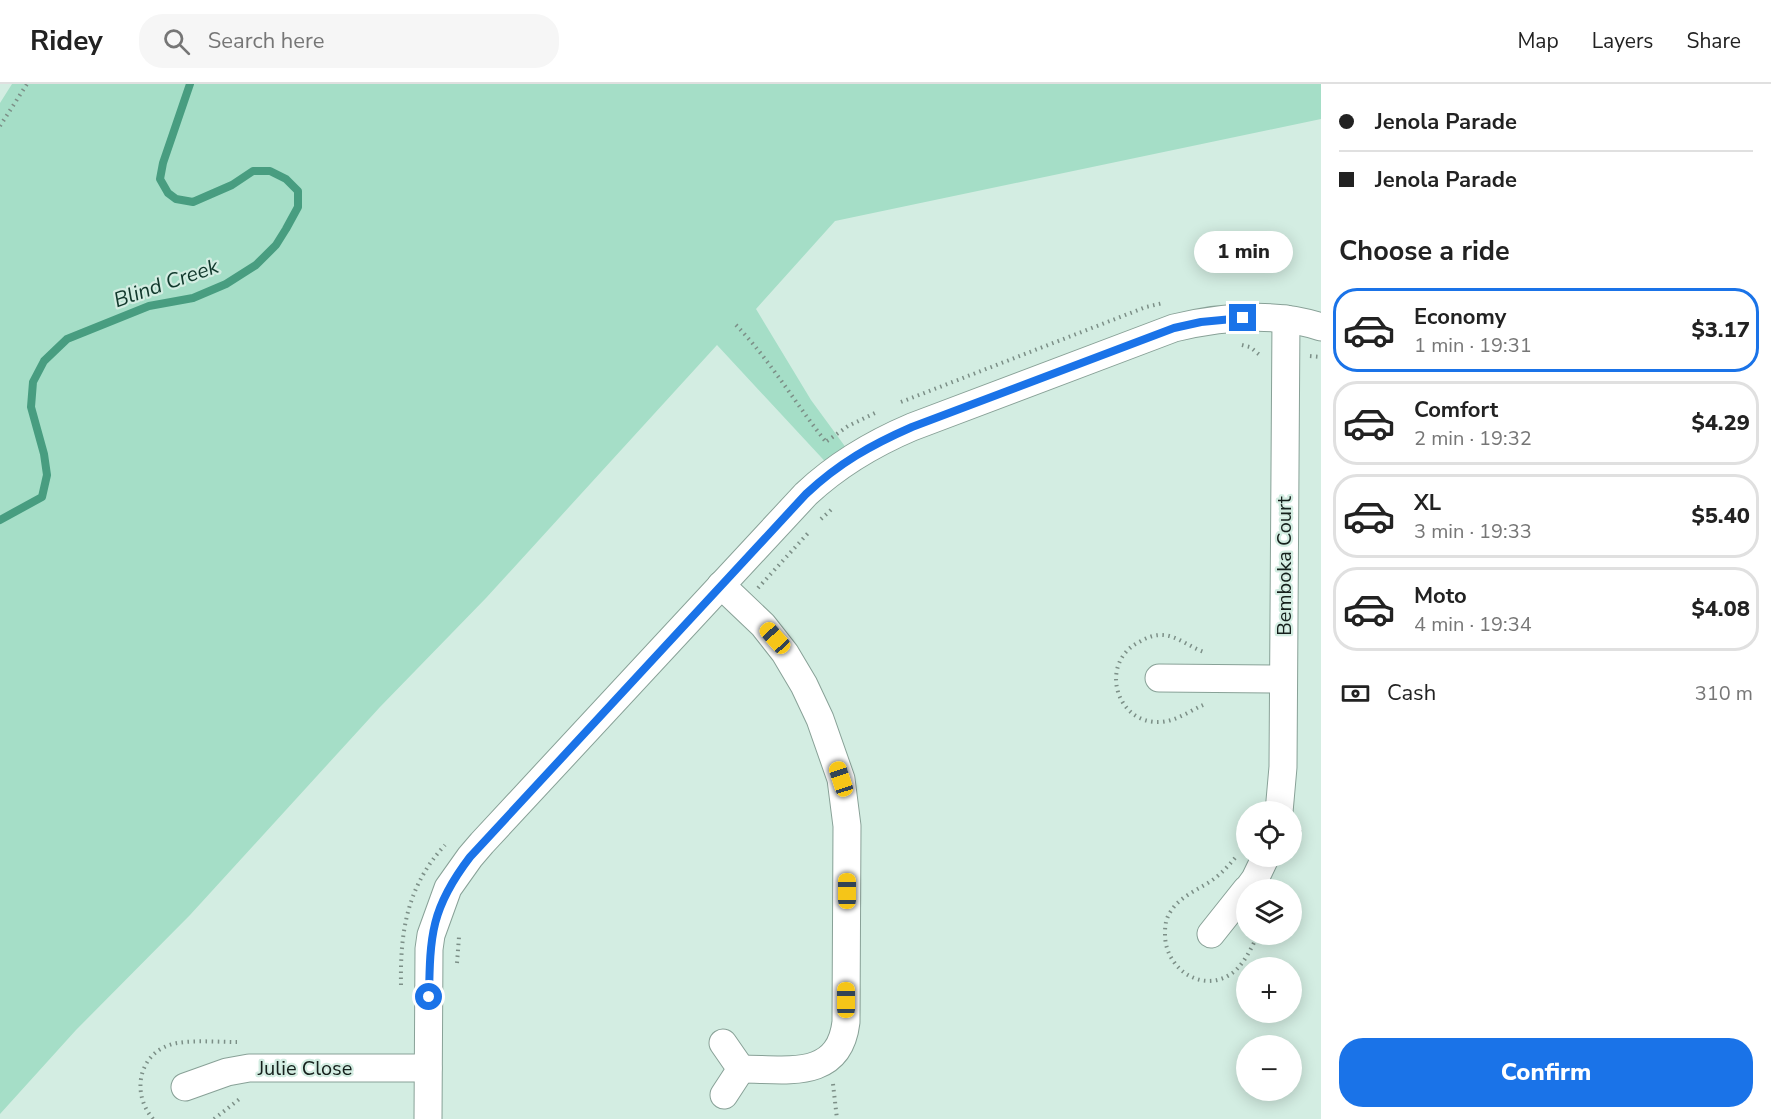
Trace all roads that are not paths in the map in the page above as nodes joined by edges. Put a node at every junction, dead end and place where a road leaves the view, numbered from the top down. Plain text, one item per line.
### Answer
1 (1286, 319) junction
2 (1321, 327) edge
3 (721, 585) junction
4 (1159, 678) dead end
5 (1283, 679) junction
6 (1280, 801) edge
7 (1236, 903) edge
8 (1211, 934) dead end
9 (723, 1043) dead end
10 (428, 1068) junction
11 (741, 1069) junction
12 (185, 1087) dead end
13 (724, 1095) dead end
14 (428, 1119) edge

1 - 2 street
1 - 3 street
1 - 5 street, Bemboka Court
3 - 10 street
3 - 11 street
4 - 5 street
5 - 6 street, Bemboka Court
7 - 8 street
9 - 11 street
10 - 12 street, Julie Close
10 - 14 street
11 - 13 street

